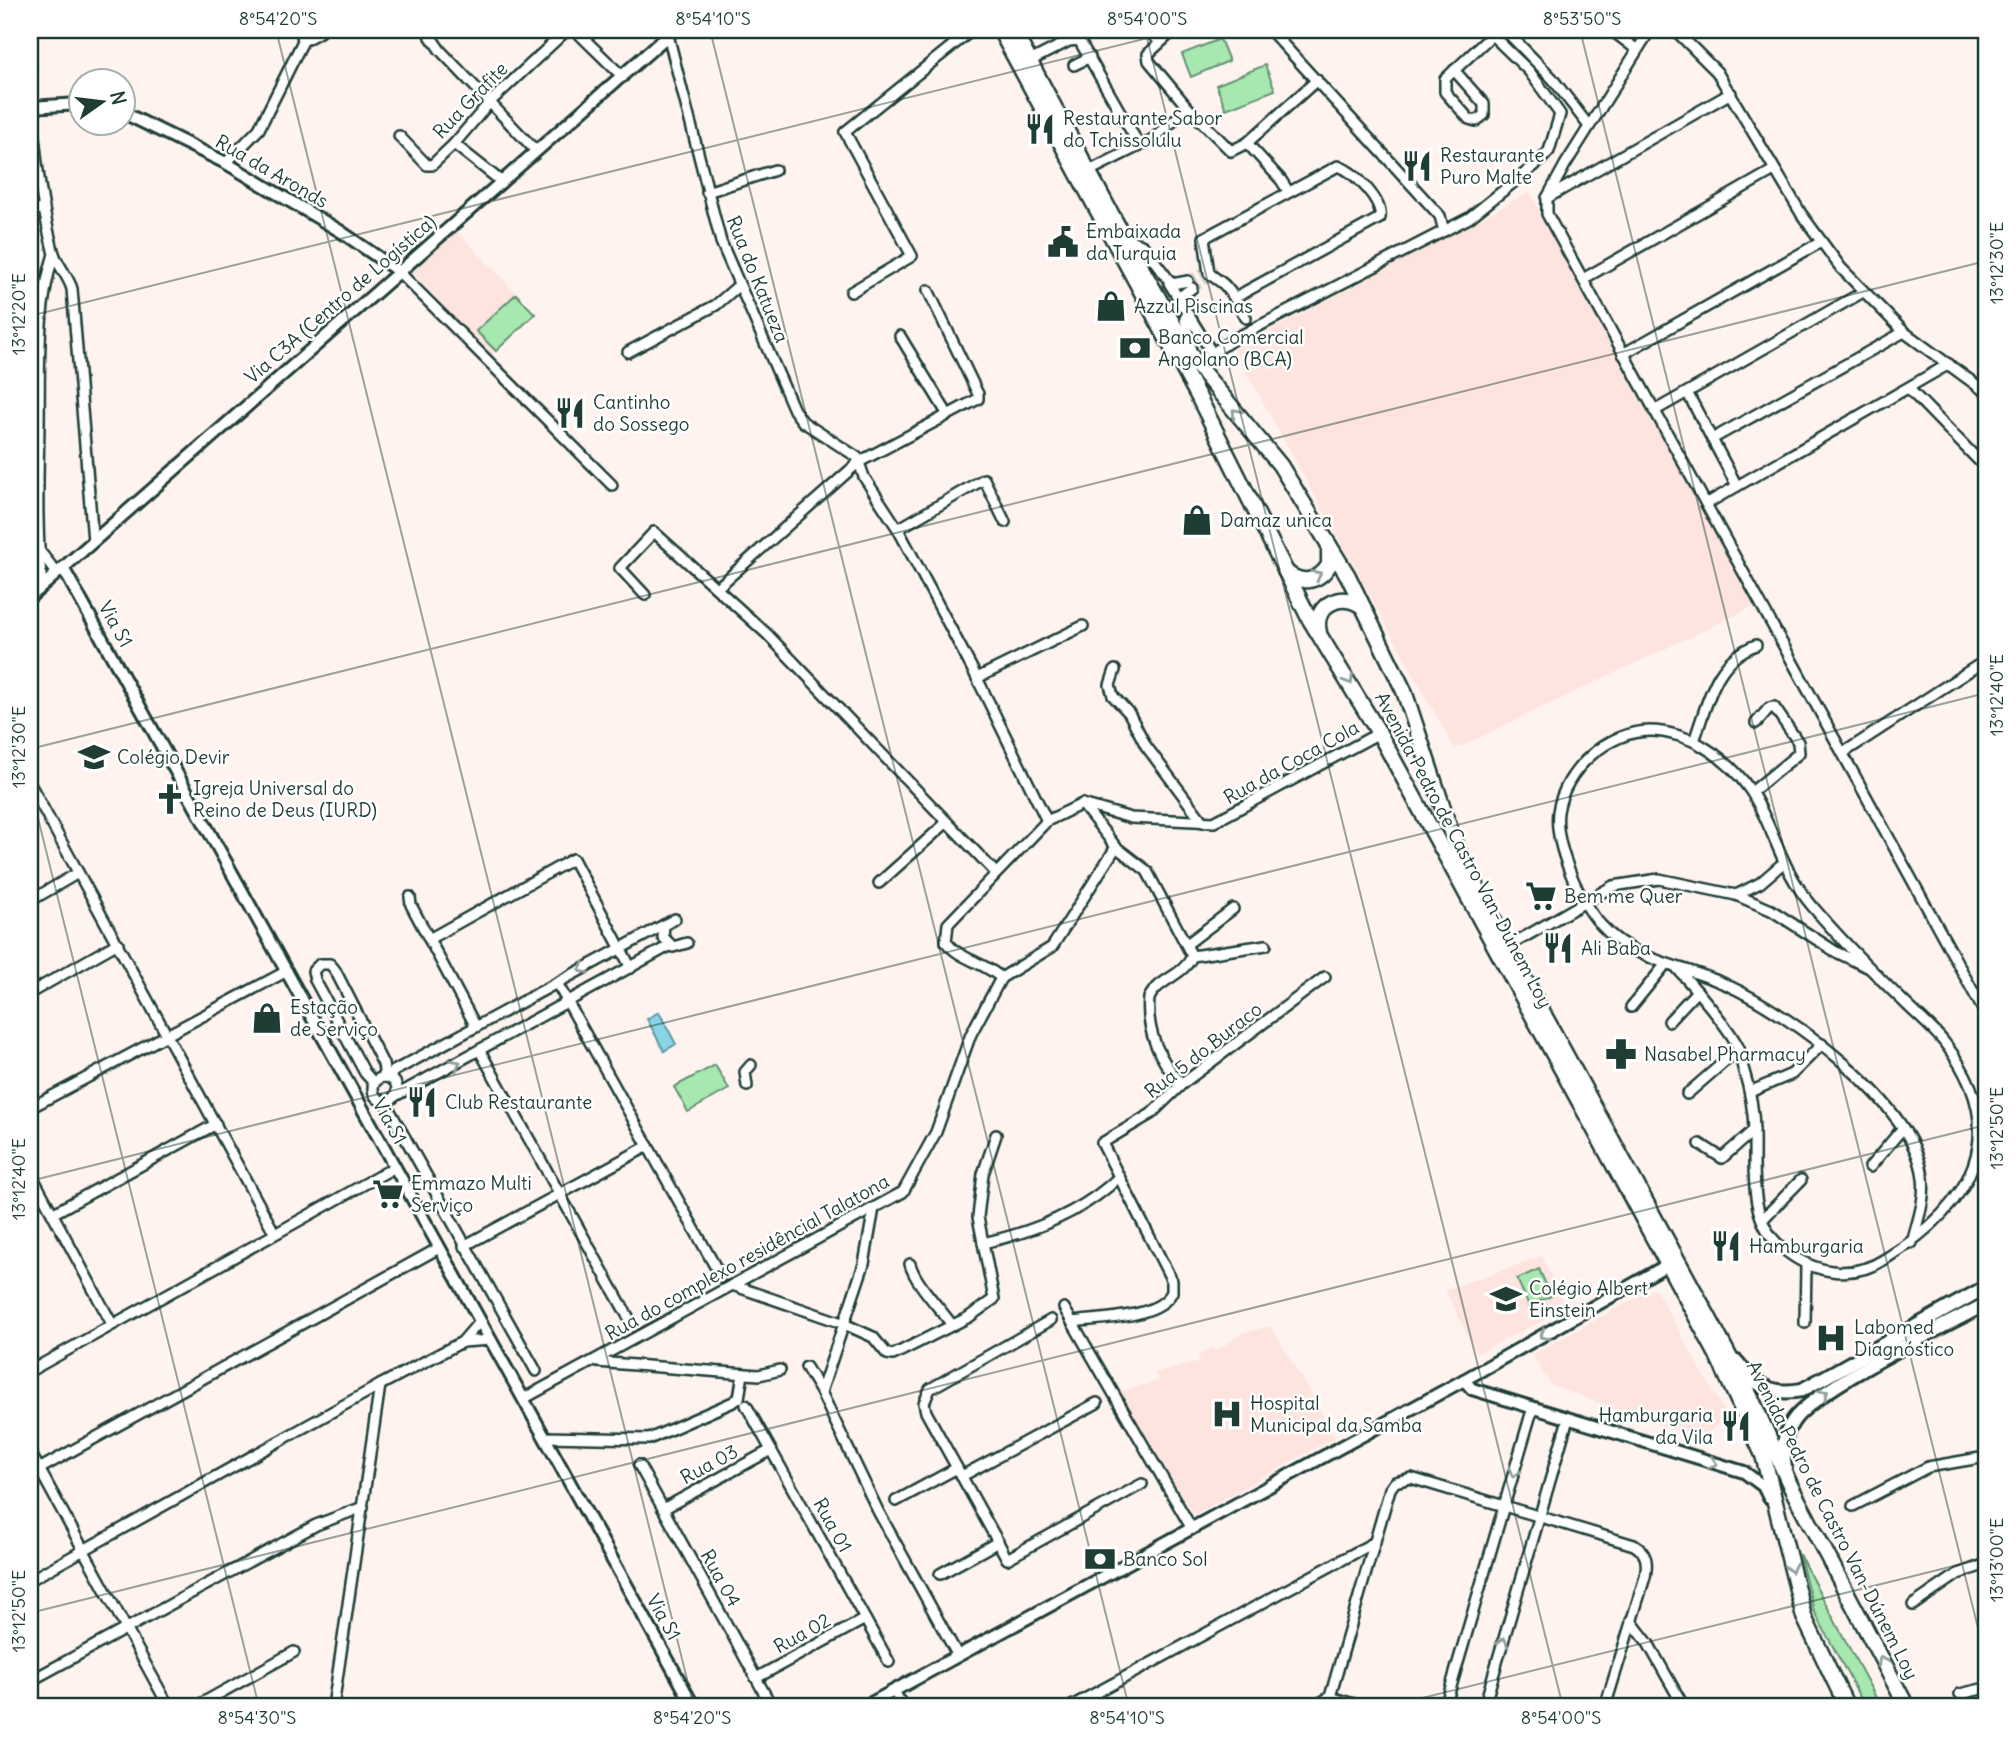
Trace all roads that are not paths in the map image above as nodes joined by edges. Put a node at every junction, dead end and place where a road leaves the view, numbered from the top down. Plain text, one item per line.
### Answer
1 (301, 30) edge
2 (323, 30) edge
3 (426, 30) edge
4 (567, 30) edge
5 (575, 30) edge
6 (972, 30) edge
7 (1000, 30) edge
8 (1013, 30) edge
9 (1148, 30) edge
10 (1174, 30) edge
11 (1270, 30) edge
12 (1505, 30) edge
13 (1611, 30) edge
14 (1650, 30) edge
15 (1675, 30) edge
16 (671, 32) edge
17 (303, 41) junction
18 (1160, 42) junction
19 (1636, 49) junction
20 (30, 56) edge
21 (1090, 57) junction
22 (1030, 61) junction
23 (1074, 65) dead end
24 (1454, 70) junction
25 (623, 76) junction
26 (1317, 80) junction
27 (1731, 93) junction
28 (490, 102) junction
29 (66, 105) edge
30 (31, 107) edge
31 (1188, 108) junction
32 (136, 119) edge
33 (1588, 125) junction
34 (399, 136) dead end
35 (454, 144) junction
36 (1247, 144) junction
37 (1139, 145) junction
38 (536, 151) junction
39 (226, 163) junction
40 (1565, 165) junction
41 (775, 170) dead end
42 (1774, 170) junction
43 (1089, 172) junction
44 (1577, 180) junction
45 (502, 182) junction
46 (1288, 191) junction
47 (706, 192) junction
48 (1547, 198) junction
49 (44, 208) junction
50 (30, 212) edge
51 (1444, 231) junction
52 (1123, 236) junction
53 (1821, 242) junction
54 (54, 254) junction
55 (398, 271) junction
56 (1583, 279) junction
57 (1168, 281) junction
58 (740, 285) junction
59 (928, 290) dead end
60 (852, 292) dead end
61 (1863, 292) junction
62 (1234, 298) junction
63 (1182, 307) junction
64 (1246, 318) dead end
65 (1904, 332) junction
66 (900, 336) dead end
67 (628, 352) dead end
68 (1212, 353) junction
69 (1623, 354) junction
70 (1194, 359) junction
71 (1949, 364) junction
72 (1909, 389) junction
73 (1986, 392) edge
74 (1688, 394) junction
75 (34, 404) edge
76 (1654, 411) junction
77 (948, 415) junction
78 (1712, 439) junction
79 (859, 462) junction
80 (1986, 468) edge
81 (612, 485) dead end
82 (1737, 486) junction
83 (1706, 504) junction
84 (1005, 522) dead end
85 (898, 529) junction
86 (1327, 540) junction
87 (93, 541) junction
88 (37, 547) junction
89 (1281, 566) junction
90 (60, 570) junction
91 (42, 586) junction
92 (717, 588) junction
93 (645, 595) dead end
94 (30, 597) edge
95 (1366, 611) junction
96 (1083, 626) dead end
97 (1321, 637) junction
98 (1756, 645) dead end
99 (1986, 660) edge
100 (1115, 670) dead end
101 (976, 678) junction
102 (1756, 723) dead end
103 (1379, 733) junction
104 (1694, 741) junction
105 (1843, 753) junction
106 (30, 784) edge
107 (1753, 791) junction
108 (1082, 804) junction
109 (1047, 821) junction
110 (1203, 822) junction
111 (946, 823) junction
112 (1116, 846) junction
113 (1782, 864) junction
114 (995, 872) junction
115 (78, 873) junction
116 (879, 883) dead end
117 (1737, 895) junction
118 (410, 897) dead end
119 (1583, 900) junction
120 (30, 901) edge
121 (1233, 909) dead end
122 (675, 919) dead end
123 (664, 925) junction
124 (429, 939) junction
125 (118, 943) junction
126 (687, 943) dead end
127 (1187, 944) junction
128 (1266, 945) dead end
129 (669, 946) junction
130 (1507, 947) junction
131 (621, 949) junction
132 (1192, 956) junction
133 (1665, 965) junction
134 (1676, 967) junction
135 (631, 968) junction
136 (1871, 969) junction
137 (287, 971) junction
138 (1001, 978) junction
139 (1325, 978) dead end
140 (557, 983) junction
141 (1697, 991) junction
142 (30, 993) edge
143 (568, 1003) junction
144 (1631, 1007) dead end
145 (1986, 1016) edge
146 (1669, 1021) dead end
147 (476, 1027) junction
148 (167, 1033) junction
149 (1822, 1044) junction
150 (1739, 1049) junction
151 (480, 1051) junction
152 (751, 1065) dead end
153 (386, 1077) junction
154 (374, 1083) junction
155 (1182, 1084) junction
156 (747, 1086) dead end
157 (1752, 1091) junction
158 (1686, 1094) dead end
159 (395, 1096) junction
160 (385, 1102) junction
161 (30, 1108) edge
162 (216, 1124) junction
163 (1902, 1129) junction
164 (1754, 1130) junction
165 (996, 1135) dead end
166 (1700, 1144) dead end
167 (648, 1146) junction
168 (395, 1167) junction
169 (1870, 1167) dead end
170 (30, 1172) edge
171 (1119, 1177) junction
172 (1801, 1180) dead end
173 (559, 1194) junction
174 (874, 1208) junction
175 (52, 1214) junction
176 (1763, 1219) junction
177 (274, 1232) junction
178 (1912, 1243) junction
179 (983, 1244) junction
180 (464, 1246) junction
181 (439, 1248) junction
182 (910, 1264) dead end
183 (1667, 1265) junction
184 (1806, 1265) junction
185 (722, 1277) dead end
186 (732, 1285) junction
187 (1986, 1287) edge
188 (1986, 1304) edge
189 (1064, 1308) dead end
190 (1051, 1320) dead end
191 (480, 1321) junction
192 (631, 1322) dead end
193 (1072, 1322) junction
194 (842, 1323) junction
195 (1805, 1323) dead end
196 (111, 1324) junction
197 (952, 1325) junction
198 (491, 1340) junction
199 (462, 1342) junction
200 (1725, 1346) junction
201 (595, 1362) junction
202 (806, 1367) dead end
203 (780, 1370) dead end
204 (30, 1371) edge
205 (536, 1371) dead end
206 (743, 1374) junction
207 (1464, 1380) junction
208 (380, 1385) junction
209 (821, 1392) junction
210 (523, 1399) junction
211 (1097, 1403) dead end
212 (746, 1405) dead end
213 (1532, 1407) junction
214 (1568, 1419) junction
215 (544, 1437) junction
216 (772, 1450) junction
217 (30, 1452) edge
218 (1986, 1457) edge
219 (639, 1465) dead end
220 (39, 1469) junction
221 (959, 1472) junction
222 (30, 1474) edge
223 (1142, 1484) dead end
224 (1791, 1488) junction
225 (896, 1501) dead end
226 (1504, 1506) junction
227 (1853, 1506) dead end
228 (363, 1507) junction
229 (663, 1509) junction
230 (1540, 1516) junction
231 (1192, 1529) junction
232 (1782, 1529) junction
233 (998, 1542) junction
234 (1375, 1542) junction
235 (83, 1552) junction
236 (1986, 1564) edge
237 (940, 1574) dead end
238 (30, 1580) edge
239 (1913, 1605) dead end
240 (865, 1619) junction
241 (1632, 1621) junction
242 (125, 1630) junction
243 (294, 1652) dead end
244 (958, 1656) junction
245 (889, 1662) dead end
246 (756, 1678) junction
247 (30, 1681) edge
248 (1986, 1688) edge
249 (894, 1690) junction
250 (1960, 1694) dead end
251 (1330, 1698) junction
252 (169, 1707) edge
253 (195, 1707) edge
254 (333, 1707) edge
255 (694, 1707) edge
256 (772, 1707) edge
257 (864, 1707) edge
258 (903, 1707) edge
259 (1070, 1707) edge
260 (1313, 1707) edge
261 (1364, 1707) edge
262 (1445, 1707) edge
263 (1483, 1707) edge
264 (1605, 1707) edge
265 (1684, 1707) edge
266 (1847, 1707) edge
267 (1907, 1707) edge

1 - 17 street
2 - 17 street
3 - 28 street
4 - 28 street, Rua Grafite
5 - 25 street
6 - 60 street
7 - 89 highway, Avenida Pedro de Castro Van-Dúnem Loy
8 - 22 highway, Avenida Pedro de Castro Van-Dúnem Loy
9 - 18 street
10 - 18 street
11 - 26 street
12 - 33 street
13 - 19 street
14 - 19 street
15 - 27 street
16 - 25 street, Via C3A (Centro de Logística)
16 - 47 street, Rua do Katueza
17 - 39 street
18 - 31 street
19 - 33 street
20 - 30 street
21 - 22 street
21 - 23 street
21 - 37 street
22 - 43 highway, Avenida Pedro de Castro Van-Dúnem Loy
24 - 24 street
24 - 51 street
25 - 38 street, Via C3A (Centro de Logística)
26 - 36 street
26 - 51 street
27 - 42 street
27 - 44 street
28 - 35 street, Rua Grafite
28 - 38 street
29 - 30 street
30 - 49 street
31 - 36 street
31 - 37 street
32 - 39 street, Rua da Aronds
33 - 40 street
34 - 35 street, Rua Grafite
35 - 45 street
36 - 46 street
37 - 43 street
38 - 45 street, Via C3A (Centro de Logística)
39 - 55 street, Rua da Aronds
40 - 44 street
40 - 48 street
41 - 47 street
42 - 53 street
42 - 56 street
43 - 52 highway, Avenida Pedro de Castro Van-Dúnem Loy
44 - 48 street
45 - 55 street, Via C3A (Centro de Logística)
46 - 62 street
46 - 62 street
47 - 58 street, Rua do Katueza
48 - 56 street
49 - 50 street
49 - 54 street
51 - 68 street
52 - 57 street
52 - 70 highway, Avenida Pedro de Castro Van-Dúnem Loy
53 - 61 street
53 - 69 street
54 - 75 street
54 - 87 street
55 - 81 street
55 - 87 street, Via C3A (Centro de Logística)
56 - 69 street
57 - 63 street
57 - 63 street
58 - 67 street
58 - 79 street, Rua do Katueza
59 - 77 street
61 - 65 street
61 - 74 street
62 - 64 street
63 - 68 street
63 - 70 street
65 - 71 street
65 - 78 street
66 - 77 street
68 - 70 street
69 - 76 street
86 -> 70 highway, Avenida Pedro de Castro Van-Dúnem Loy
71 - 72 street
71 - 73 street
72 - 80 street
72 - 82 street
74 - 76 street
74 - 78 street
75 - 88 street
76 - 83 street
77 - 79 street
78 - 82 street
79 - 85 street, Rua do Katueza
79 - 92 street
82 - 83 street
83 - 105 street
84 - 85 street
85 - 101 street, Rua do Katueza
89 -> 86 highway
86 - 95 highway, Avenida Pedro de Castro Van-Dúnem Loy
87 - 90 street, Via C3A (Centro de Logística)
88 - 90 street
88 - 91 street
89 - 97 highway, Avenida Pedro de Castro Van-Dúnem Loy
90 - 91 street, Via C3A (Centro de Logística)
90 - 137 street, Via S1
91 - 94 street, Via C3A (Centro de Logística)
92 - 93 street
92 - 111 street
95 - 97 highway
95 - 130 highway, Avenida Pedro de Castro Van-Dúnem Loy
96 - 101 street
97 -> 103 highway, Avenida Pedro de Castro Van-Dúnem Loy
98 - 104 street
99 - 105 street
100 - 110 street
101 - 109 street, Rua do Katueza
102 - 107 street
103 - 110 street, Rua da Coca Cola
103 - 183 highway, Avenida Pedro de Castro Van-Dúnem Loy
104 - 107 street
104 - 119 street
105 - 145 street
106 - 115 street
107 - 113 street
108 - 109 street
108 - 110 street, Rua da Coca Cola
108 - 112 street
109 - 114 street
111 - 114 street
111 - 116 street
112 - 127 street
112 - 138 street
113 - 117 street
113 - 136 street
114 - 138 street
115 - 120 street
115 - 125 street
117 - 119 street
117 - 136 street
118 - 124 street
119 - 130 street
119 - 133 street
121 - 127 street
122 - 123 street
123 - 129 street
123 - 131 street
124 - 131 street
124 - 147 street
125 - 142 street
125 - 148 street
126 - 129 street
127 - 132 street
128 - 132 street
129 - 135 street
130 - 200 highway, Avenida Pedro de Castro Van-Dúnem Loy
131 - 135 street
131 -> 140 street
132 - 155 street
133 - 134 street
133 - 144 street
134 - 141 street
134 - 149 street
135 - 143 street
136 - 178 street
137 - 148 street
137 - 168 street, Via S1
138 - 174 street, Rua do complexo residêncial Talatona
139 - 155 street, Rua 5 do Buraco
140 - 143 street
140 - 147 street
141 - 146 street
141 - 150 street
143 - 151 street
143 - 167 street
147 - 153 street
148 - 161 street
148 - 162 street
149 - 157 street
149 - 163 street
150 - 157 street
150 - 158 street
159 -> 151 street
151 - 173 street
152 - 156 street
153 - 154 street
153 - 154 street
153 - 159 street
154 - 160 street
155 - 171 street, Rua 5 do Buraco
157 - 164 street
159 - 160 street
160 - 180 street
162 - 175 street
162 - 177 street
163 - 169 street
163 - 178 street
164 - 166 street
164 - 176 street
165 - 179 street
167 - 173 street
167 - 185 street
168 - 177 street
168 - 181 street, Via S1
170 - 175 street
171 - 179 street
171 - 193 street
172 - 176 street
173 - 180 street
173 - 192 street
174 - 186 street, Rua do complexo residêncial Talatona
174 - 194 street
175 - 196 street
176 - 184 street
177 - 196 street
178 - 184 street
179 - 197 street
180 - 205 street
181 - 191 street, Via S1
181 - 220 street
182 - 197 street
183 -> 207 street
183 - 232 highway, Avenida Pedro de Castro Van-Dúnem Loy
184 - 195 street
186 - 194 street
186 - 201 street, Rua do complexo residêncial Talatona
187 - 200 main road
224 -> 188 main road
189 - 193 street
190 - 221 street
191 - 198 street, Via S1
191 - 199 street
193 - 231 street
194 - 197 street
194 - 209 street
196 - 204 street
198 - 199 street
198 - 210 street, Via S1
199 - 208 street
200 - 224 highway, Avenida Pedro de Castro Van-Dúnem Loy
201 - 206 street
201 - 210 street, Rua do complexo residêncial Talatona
202 - 209 street
203 - 206 street
206 - 215 street
207 - 213 street
207 - 231 street
208 - 228 street
208 - 235 street
209 - 244 street
210 - 215 street, Via S1
211 - 221 street
212 - 216 street, Rua 01
213 - 214 street
213 -> 226 street
214 - 230 street
214 -> 232 street
215 - 255 street, Via S1
216 - 229 street, Rua 03
216 - 240 street, Rua 01
217 - 220 street
218 - 227 street
219 - 229 street, Rua 04
220 - 222 street
220 - 235 street
221 - 225 street
221 - 233 street
223 - 233 street
267 -> 224 highway, Avenida Pedro de Castro Van-Dúnem Loy
226 - 230 street
226 - 234 street
226 - 262 street
228 - 242 street
228 - 254 street
229 - 246 street, Rua 04
230 - 241 street
263 -> 230 street
231 - 244 street
232 -> 266 highway, Avenida Pedro de Castro Van-Dúnem Loy
233 - 237 street
234 - 251 street
234 - 259 street
235 - 238 street
235 - 242 street
236 - 239 street
240 - 245 street, Rua 01
240 - 246 street, Rua 02
241 - 264 street
241 - 265 street
242 - 247 street
242 - 252 street
243 - 253 street
244 - 249 street
246 - 256 street, Rua 04
248 - 250 street
249 - 257 street
249 - 258 street
251 - 260 street
251 - 261 street

